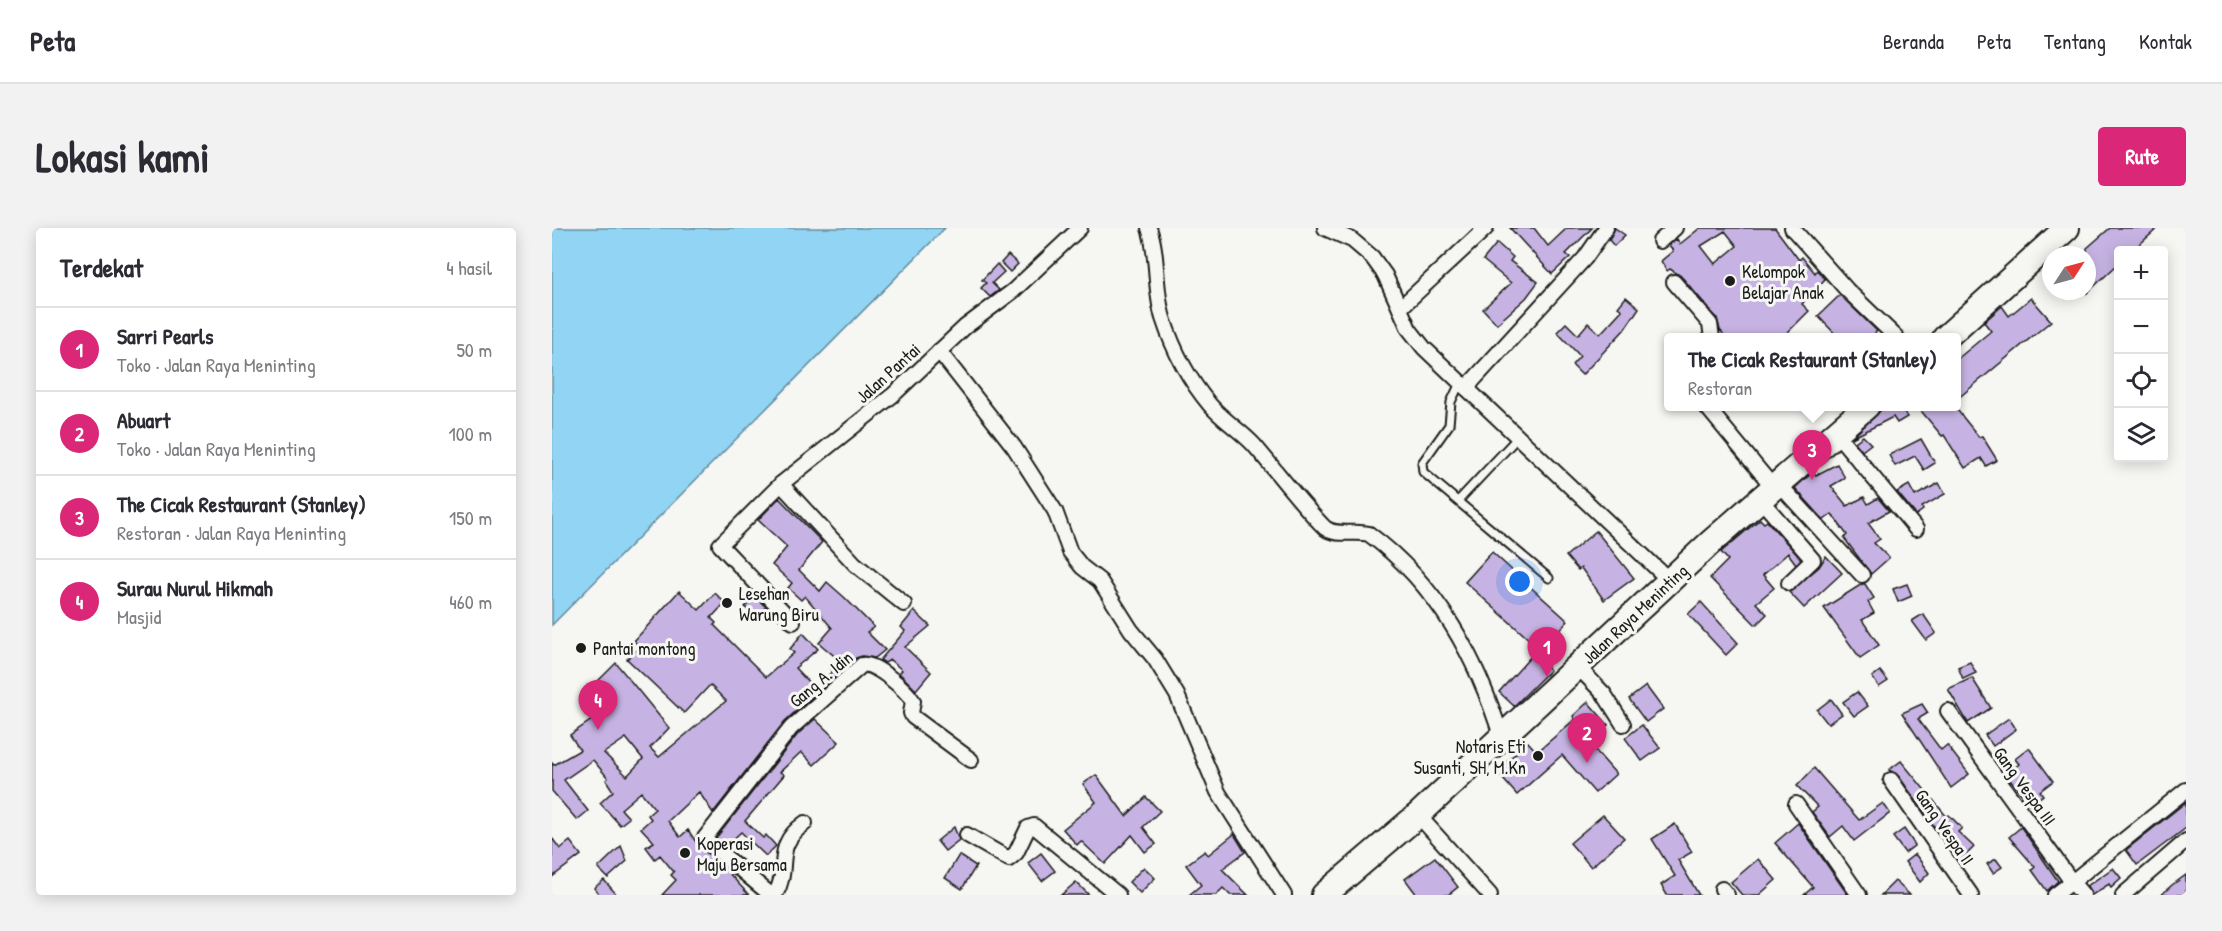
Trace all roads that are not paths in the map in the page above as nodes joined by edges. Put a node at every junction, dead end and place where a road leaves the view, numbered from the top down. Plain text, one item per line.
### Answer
1 (1080, 228) edge
2 (1149, 228) edge
3 (1325, 228) edge
4 (1486, 228) edge
5 (1606, 228) edge
6 (1675, 228) edge
7 (1792, 228) edge
8 (2067, 228) edge
9 (1660, 241) dead end
10 (1674, 282) dead end
11 (1400, 308) junction
12 (1711, 333) edge
13 (1892, 333) edge
14 (1952, 333) edge
15 (939, 351) junction
16 (1463, 385) junction
17 (1710, 411) edge
18 (1861, 411) edge
19 (1836, 433) junction
20 (1518, 437) junction
21 (782, 484) junction
22 (1770, 490) junction
23 (1458, 501) junction
24 (1916, 529) dead end
25 (1862, 575) dead end
26 (1549, 578) dead end
27 (1670, 581) junction
28 (1789, 583) dead end
29 (904, 604) dead end
30 (793, 622) dead end
31 (1578, 667) junction
32 (1948, 711) dead end
33 (1623, 724) dead end
34 (1502, 739) junction
35 (971, 760) dead end
36 (1891, 780) dead end
37 (2186, 790) edge
38 (1796, 804) dead end
39 (1418, 815) junction
40 (805, 823) dead end
41 (967, 835) dead end
42 (2186, 841) edge
43 (2072, 882) junction
44 (773, 895) edge
45 (1118, 895) edge
46 (1284, 895) edge
47 (1324, 895) edge
48 (1490, 895) edge
49 (1859, 895) edge
50 (1971, 895) edge
51 (2055, 895) edge
52 (2083, 895) edge
53 (2123, 895) edge

1 - 15 street, Jalan Pantai
2 - 34 street
3 - 11 street
4 - 11 street
5 - 16 street
6 - 9 street
7 - 13 street
8 - 14 highway
10 - 12 street
11 - 16 street
15 - 21 street, Jalan Pantai
15 - 46 street
16 - 20 street
16 - 23 lane
17 - 22 street
18 - 19 highway, Jalan Raya Meninting
19 - 22 highway, Jalan Raya Meninting
19 - 24 street
20 - 23 lane
20 - 27 street
21 - 29 street
21 - 30 street, Jalan Pantai
22 - 25 street
22 - 27 highway, Jalan Raya Meninting
22 - 28 street
23 - 26 lane
27 - 31 highway, Jalan Raya Meninting
31 - 33 street
31 - 34 highway, Jalan Raya Meninting
32 - 43 street, Gang Vespa III
34 - 39 highway, Jalan Raya Meninting
35 - 44 street, Gang A. Idin
36 - 50 street, Gang Vespa II
37 - 43 street
38 - 49 street
39 - 47 highway, Jalan Raya Meninting
39 - 48 street
40 - 44 street
41 - 45 street
42 - 53 street
43 - 51 street
43 - 52 street, Gang Vespa III

